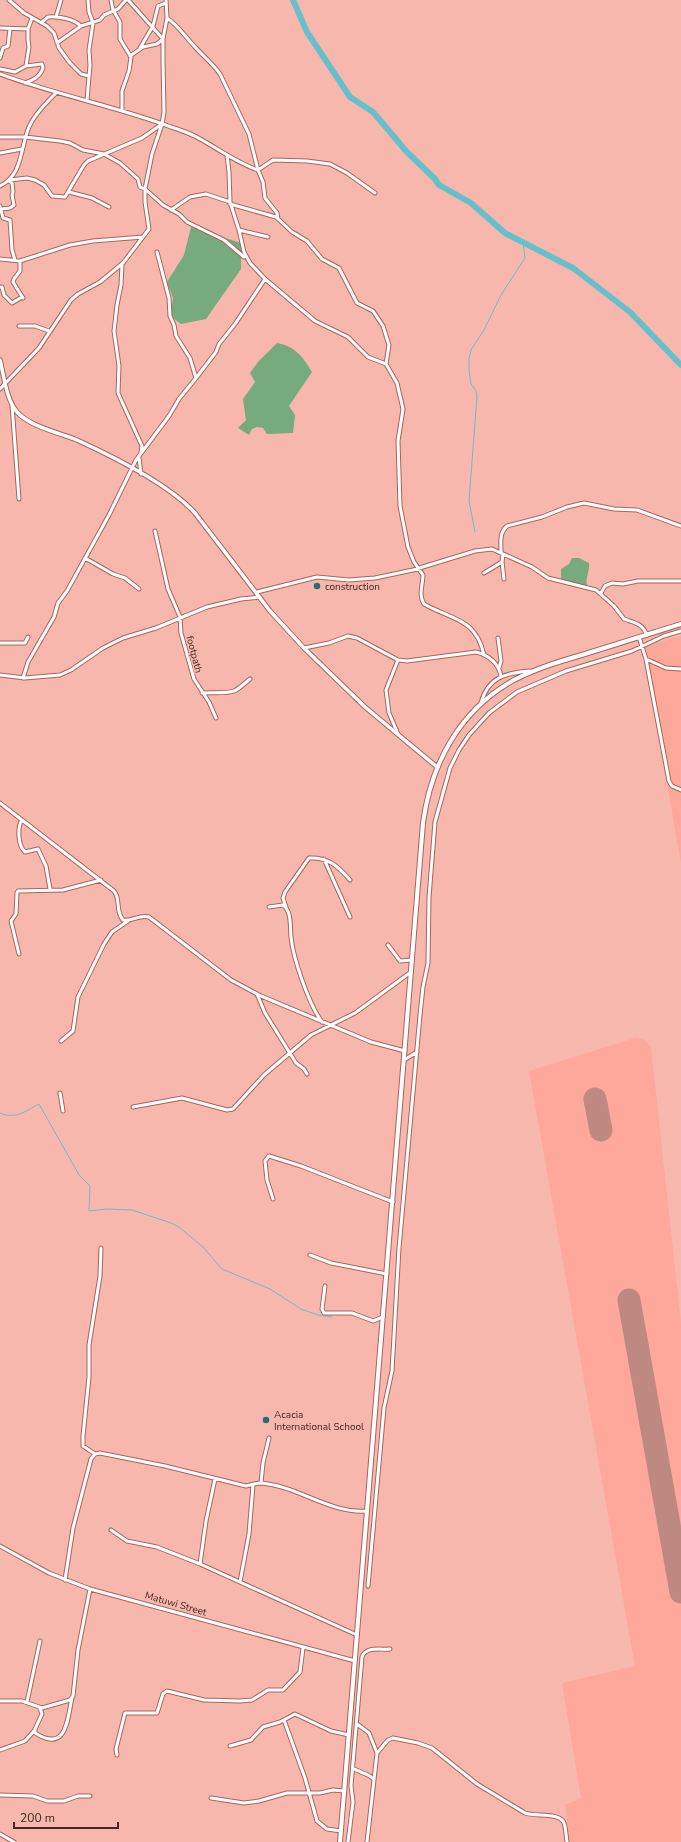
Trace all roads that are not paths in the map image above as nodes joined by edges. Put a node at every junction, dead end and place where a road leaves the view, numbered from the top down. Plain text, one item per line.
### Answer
1 (9, 0) edge
2 (60, 0) edge
3 (86, 0) edge
4 (111, 0) edge
5 (127, 0) edge
6 (166, 2) edge
7 (112, 10) junction
8 (56, 17) junction
9 (32, 18) junction
10 (167, 18) junction
11 (42, 22) junction
12 (93, 23) junction
13 (81, 26) junction
14 (153, 26) junction
15 (0, 28) edge
16 (10, 29) junction
17 (28, 29) junction
18 (163, 38) junction
19 (57, 43) junction
20 (139, 49) junction
21 (130, 56) junction
22 (0, 58) edge
23 (26, 66) junction
24 (0, 69) edge
25 (0, 74) edge
26 (89, 76) junction
27 (24, 82) junction
28 (56, 93) junction
29 (87, 100) junction
30 (122, 110) junction
31 (162, 124) junction
32 (0, 137) edge
33 (26, 137) junction
34 (22, 149) junction
35 (0, 153) edge
36 (104, 154) junction
37 (227, 155) junction
38 (258, 170) junction
39 (9, 181) junction
40 (0, 186) edge
41 (145, 189) junction
42 (69, 192) junction
43 (375, 193) dead end
44 (230, 203) junction
45 (109, 207) dead end
46 (1, 208) edge
47 (171, 210) junction
48 (278, 219) junction
49 (239, 230) junction
50 (142, 237) junction
51 (268, 238) dead end
52 (157, 252) dead end
53 (246, 258) junction
54 (0, 259) edge
55 (15, 260) junction
56 (20, 261) junction
57 (123, 264) junction
58 (265, 279) junction
59 (0, 287) edge
60 (19, 326) dead end
61 (49, 331) junction
62 (0, 360) edge
63 (386, 364) junction
64 (196, 378) junction
65 (6, 382) junction
66 (0, 388) edge
67 (12, 404) junction
68 (140, 454) junction
69 (132, 468) junction
70 (141, 474) junction
71 (19, 498) dead end
72 (681, 526) edge
73 (155, 531) dead end
74 (502, 553) junction
75 (85, 558) junction
76 (502, 562) junction
77 (420, 568) junction
78 (484, 573) dead end
79 (504, 579) dead end
80 (681, 581) edge
81 (139, 589) dead end
82 (257, 592) junction
83 (601, 593) junction
84 (260, 596) junction
85 (180, 617) junction
86 (681, 624) edge
87 (681, 632) edge
88 (647, 635) junction
89 (28, 637) dead end
90 (639, 637) junction
91 (498, 638) dead end
92 (0, 643) edge
93 (643, 647) junction
94 (304, 648) junction
95 (484, 655) junction
96 (646, 659) junction
97 (398, 660) junction
98 (499, 668) junction
99 (681, 669) edge
100 (533, 671) junction
101 (0, 675) edge
102 (501, 676) junction
103 (23, 678) junction
104 (250, 680) dead end
105 (202, 693) junction
106 (481, 705) junction
107 (216, 718) dead end
108 (400, 737) junction
109 (437, 767) junction
110 (681, 790) edge
111 (0, 802) edge
112 (22, 820) junction
113 (324, 859) junction
114 (101, 880) junction
115 (350, 880) dead end
116 (50, 889) junction
117 (269, 908) dead end
118 (286, 908) junction
119 (350, 917) dead end
120 (129, 920) junction
121 (388, 945) dead end
122 (19, 954) dead end
123 (412, 960) junction
124 (411, 972) junction
125 (257, 994) junction
126 (322, 1022) junction
127 (329, 1025) junction
128 (61, 1041) dead end
129 (405, 1051) junction
130 (417, 1052) junction
131 (290, 1054) junction
132 (404, 1060) junction
133 (307, 1074) dead end
134 (60, 1093) dead end
135 (132, 1107) dead end
136 (63, 1111) dead end
137 (273, 1200) dead end
138 (393, 1202) junction
139 (101, 1248) dead end
140 (310, 1255) dead end
141 (387, 1274) junction
142 (325, 1286) dead end
143 (384, 1316) junction
144 (269, 1438) dead end
145 (95, 1454) junction
146 (215, 1479) junction
147 (261, 1483) junction
148 (253, 1485) junction
149 (367, 1511) junction
150 (112, 1530) dead end
151 (0, 1546) edge
152 (200, 1564) junction
153 (65, 1580) junction
154 (240, 1582) junction
155 (368, 1586) dead end
156 (90, 1589) junction
157 (356, 1635) junction
158 (40, 1641) dead end
159 (303, 1648) junction
160 (390, 1649) dead end
161 (355, 1661) junction
162 (73, 1696) junction
163 (0, 1701) edge
164 (27, 1702) junction
165 (39, 1707) junction
166 (284, 1720) junction
167 (357, 1724) junction
168 (35, 1729) junction
169 (349, 1735) junction
170 (230, 1746) dead end
171 (0, 1750) edge
172 (377, 1753) junction
173 (117, 1754) dead end
174 (354, 1770) junction
175 (374, 1779) junction
176 (344, 1791) junction
177 (310, 1793) junction
178 (0, 1795) edge
179 (90, 1796) dead end
180 (211, 1798) dead end
181 (342, 1831) junction
182 (0, 1834) edge
183 (14, 1842) edge
184 (340, 1842) edge
185 (348, 1842) edge
186 (367, 1842) edge
187 (567, 1842) edge

1 - 9 street
2 - 8 street
3 - 12 street
4 - 7 street
5 - 7 street
5 - 14 street
6 - 10 street
6 - 14 street
7 - 12 street
7 - 21 street
8 - 11 street
8 - 13 street
9 - 11 street
9 - 17 street
10 - 18 street
10 - 38 street
11 - 19 street
12 - 13 street
12 - 26 street
13 - 19 street
14 - 18 street
14 - 20 street
15 - 16 street
16 - 17 street
16 - 22 street
17 - 23 street
18 - 20 street
18 - 31 street
19 - 26 street
20 - 21 street
21 - 30 street
23 - 24 street
23 - 27 street
25 - 27 street
26 - 29 street
27 - 28 street
28 - 29 street
28 - 33 street
29 - 30 street
30 - 31 street
31 - 36 street
31 - 37 street
31 - 41 street
32 - 33 street
33 - 34 street
33 - 36 street
34 - 35 street
34 - 39 street
36 - 41 street
36 - 42 street
37 - 38 street
37 - 44 street
38 - 43 street
38 - 48 street
39 - 40 street
39 - 42 street
39 - 46 street
41 - 47 street
41 - 50 street
42 - 45 street
44 - 47 street
44 - 48 street
44 - 49 street
46 - 55 street
47 - 53 street
48 - 63 street
49 - 51 street
49 - 53 street
50 - 56 street
50 - 57 street
52 - 64 street
53 - 58 street
54 - 55 street
55 - 56 street
56 - 59 street
57 - 61 street
57 - 68 street
58 - 63 street
58 - 64 street
60 - 61 street
61 - 65 street
62 - 65 street
63 - 77 street
64 - 68 street
65 - 66 street
65 - 67 street
67 - 69 street
67 - 71 street
68 - 69 street
68 - 70 street
69 - 70 street
69 - 75 street
70 - 82 street
72 - 74 street
73 - 85 street, footpath
74 - 76 street
74 - 77 street
74 - 83 street
75 - 81 street
75 - 103 street
76 - 78 street
76 - 79 street
77 - 82 street
77 - 95 street
80 - 83 street
82 - 84 street
83 - 88 street
84 - 85 street
84 - 94 street
85 - 103 street
85 - 105 street, footpath
86 - 88 main road
87 - 93 street
88 - 90 main road
89 - 92 street
90 - 93 street
90 - 100 main road
91 - 98 street
93 - 96 street
93 - 130 street
94 - 97 street
94 - 108 street
95 - 97 street
95 - 98 street
96 - 99 street
96 - 110 street
97 - 108 street
98 - 102 street
100 - 102 street
100 - 106 main road
101 - 103 street
102 - 106 street
104 - 105 street
105 - 107 street, footpath
106 - 109 main road
108 - 109 street
109 - 123 main road
111 - 112 street
112 - 114 street
112 - 116 street
113 - 115 street
113 - 118 street
113 - 119 street
114 - 116 street
114 - 120 street
116 - 122 street
117 - 118 street
118 - 126 street
120 - 125 street
120 - 128 street
121 - 123 street
123 - 124 main road
124 - 127 street
124 - 129 main road
125 - 126 street
125 - 131 street
126 - 127 street
127 - 129 street
127 - 131 street
129 - 132 main road
130 - 132 street
130 - 155 street
131 - 133 street
131 - 135 street
132 - 138 main road
134 - 136 street
137 - 138 street
138 - 141 main road
139 - 145 street
140 - 141 street
141 - 143 main road
142 - 143 street
143 - 149 main road
144 - 147 street
145 - 146 street
145 - 153 street
146 - 148 street
146 - 152 street
147 - 148 street
147 - 149 street
148 - 154 street
149 - 157 main road
150 - 152 street
151 - 153 street, Matuwi Street
152 - 154 street
153 - 156 street, Matuwi Street
154 - 157 street
156 - 159 street, Matuwi Street
156 - 162 street
157 - 161 main road
158 - 164 street
159 - 161 street, Matuwi Street
159 - 173 street
160 - 167 street
161 - 169 main road
162 - 165 street
162 - 168 street
163 - 164 street
164 - 165 street
165 - 168 street
166 - 169 street
166 - 170 street
166 - 177 street
167 - 172 street
167 - 174 street
168 - 171 street
169 - 176 main road
172 - 175 street
172 - 187 street
174 - 175 street
174 - 185 street
175 - 186 street
176 - 177 street
176 - 181 main road
177 - 180 street
177 - 181 street
178 - 179 street
181 - 184 main road
182 - 183 street

